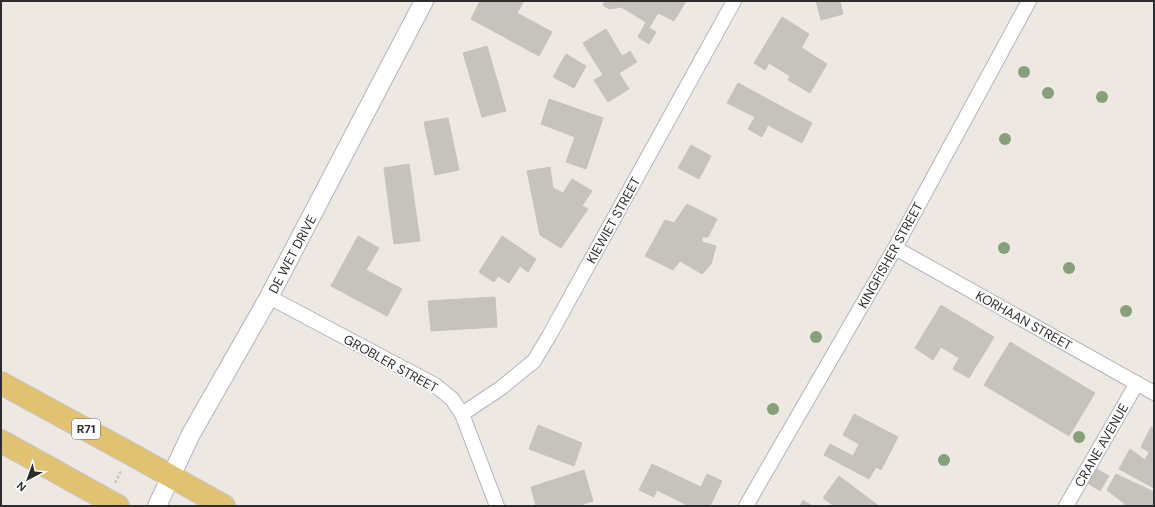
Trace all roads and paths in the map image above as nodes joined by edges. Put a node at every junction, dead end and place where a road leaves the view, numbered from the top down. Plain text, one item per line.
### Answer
1 (424, 1) edge
2 (734, 1) edge
3 (1029, 1) edge
4 (894, 248) junction
5 (269, 297) junction
6 (1, 383) edge
7 (1137, 384) junction
8 (1154, 393) edge
9 (462, 414) junction
10 (1, 440) edge
11 (131, 454) junction
12 (171, 476) junction
13 (112, 502) edge
14 (157, 506) edge
15 (224, 506) edge
16 (497, 506) edge
17 (746, 506) edge
18 (1066, 506) edge

1 - 5 street, DE WET DRIVE
2 - 9 street, KIEWIET STREET
3 - 4 street, KINGFISHER STREET
4 - 7 street, KORHAAN STREET
4 - 17 street, KINGFISHER STREET
5 - 9 street, GROBLER STREET
5 - 12 street, DE WET DRIVE
6 - 11 main road, R71
7 - 8 street, KORHAAN STREET
7 - 18 street, CRANE AVENUE
9 - 16 street, GROBLER STREET
10 - 13 main road
11 - 12 main road, R71
11 - 13 path
12 - 14 street, DE WET DRIVE
12 - 15 main road, R71

